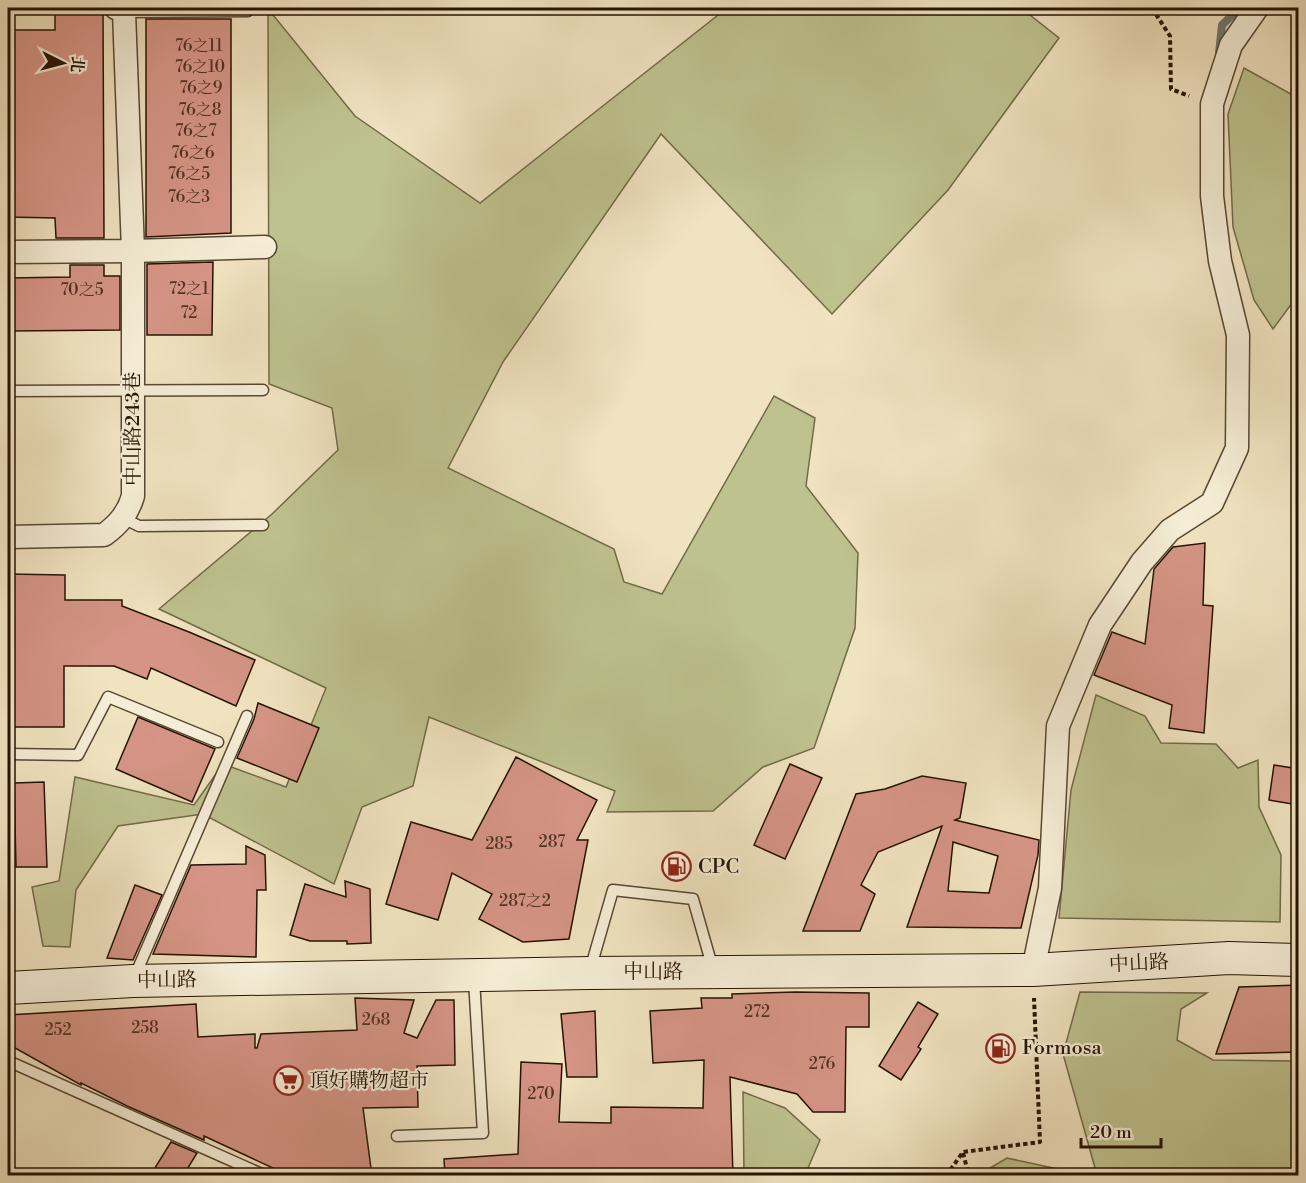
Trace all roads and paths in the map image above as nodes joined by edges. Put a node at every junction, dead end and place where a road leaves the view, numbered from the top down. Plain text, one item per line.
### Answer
1 (1152, 8) edge
2 (1257, 8) edge
3 (120, 10) edge
4 (248, 11) dead end
5 (1212, 104) junction
6 (265, 247) dead end
7 (133, 251) junction
8 (8, 252) edge
9 (264, 390) dead end
10 (133, 391) junction
11 (8, 392) edge
12 (123, 518) junction
13 (263, 525) dead end
14 (8, 537) edge
15 (247, 716) dead end
16 (218, 742) dead end
17 (8, 754) edge
18 (1299, 960) edge
19 (1033, 970) junction
20 (714, 972) junction
21 (590, 973) junction
22 (474, 975) junction
23 (132, 981) junction
24 (8, 988) edge
25 (8, 1061) edge
26 (397, 1136) dead end
27 (963, 1152) junction
28 (266, 1176) edge
29 (946, 1176) edge
30 (969, 1176) edge

1 - 5 path
2 - 5 street
3 - 4 lane
3 - 7 street, 中山路243巷
5 - 19 street
6 - 7 street
7 - 8 street
7 - 10 street, 中山路243巷
9 - 10 lane
10 - 11 lane
10 - 12 street, 中山路243巷
12 - 13 lane
12 - 14 street
15 - 23 lane
16 - 17 lane
18 - 19 main road, 中山路
19 - 20 main road, 中山路
19 - 27 path
20 - 21 main road, 中山路
20 - 21 lane
21 - 22 main road, 中山路
22 - 23 main road, 中山路
22 - 26 lane
23 - 24 main road, 中山路
25 - 28 lane
27 - 29 path
27 - 30 path

